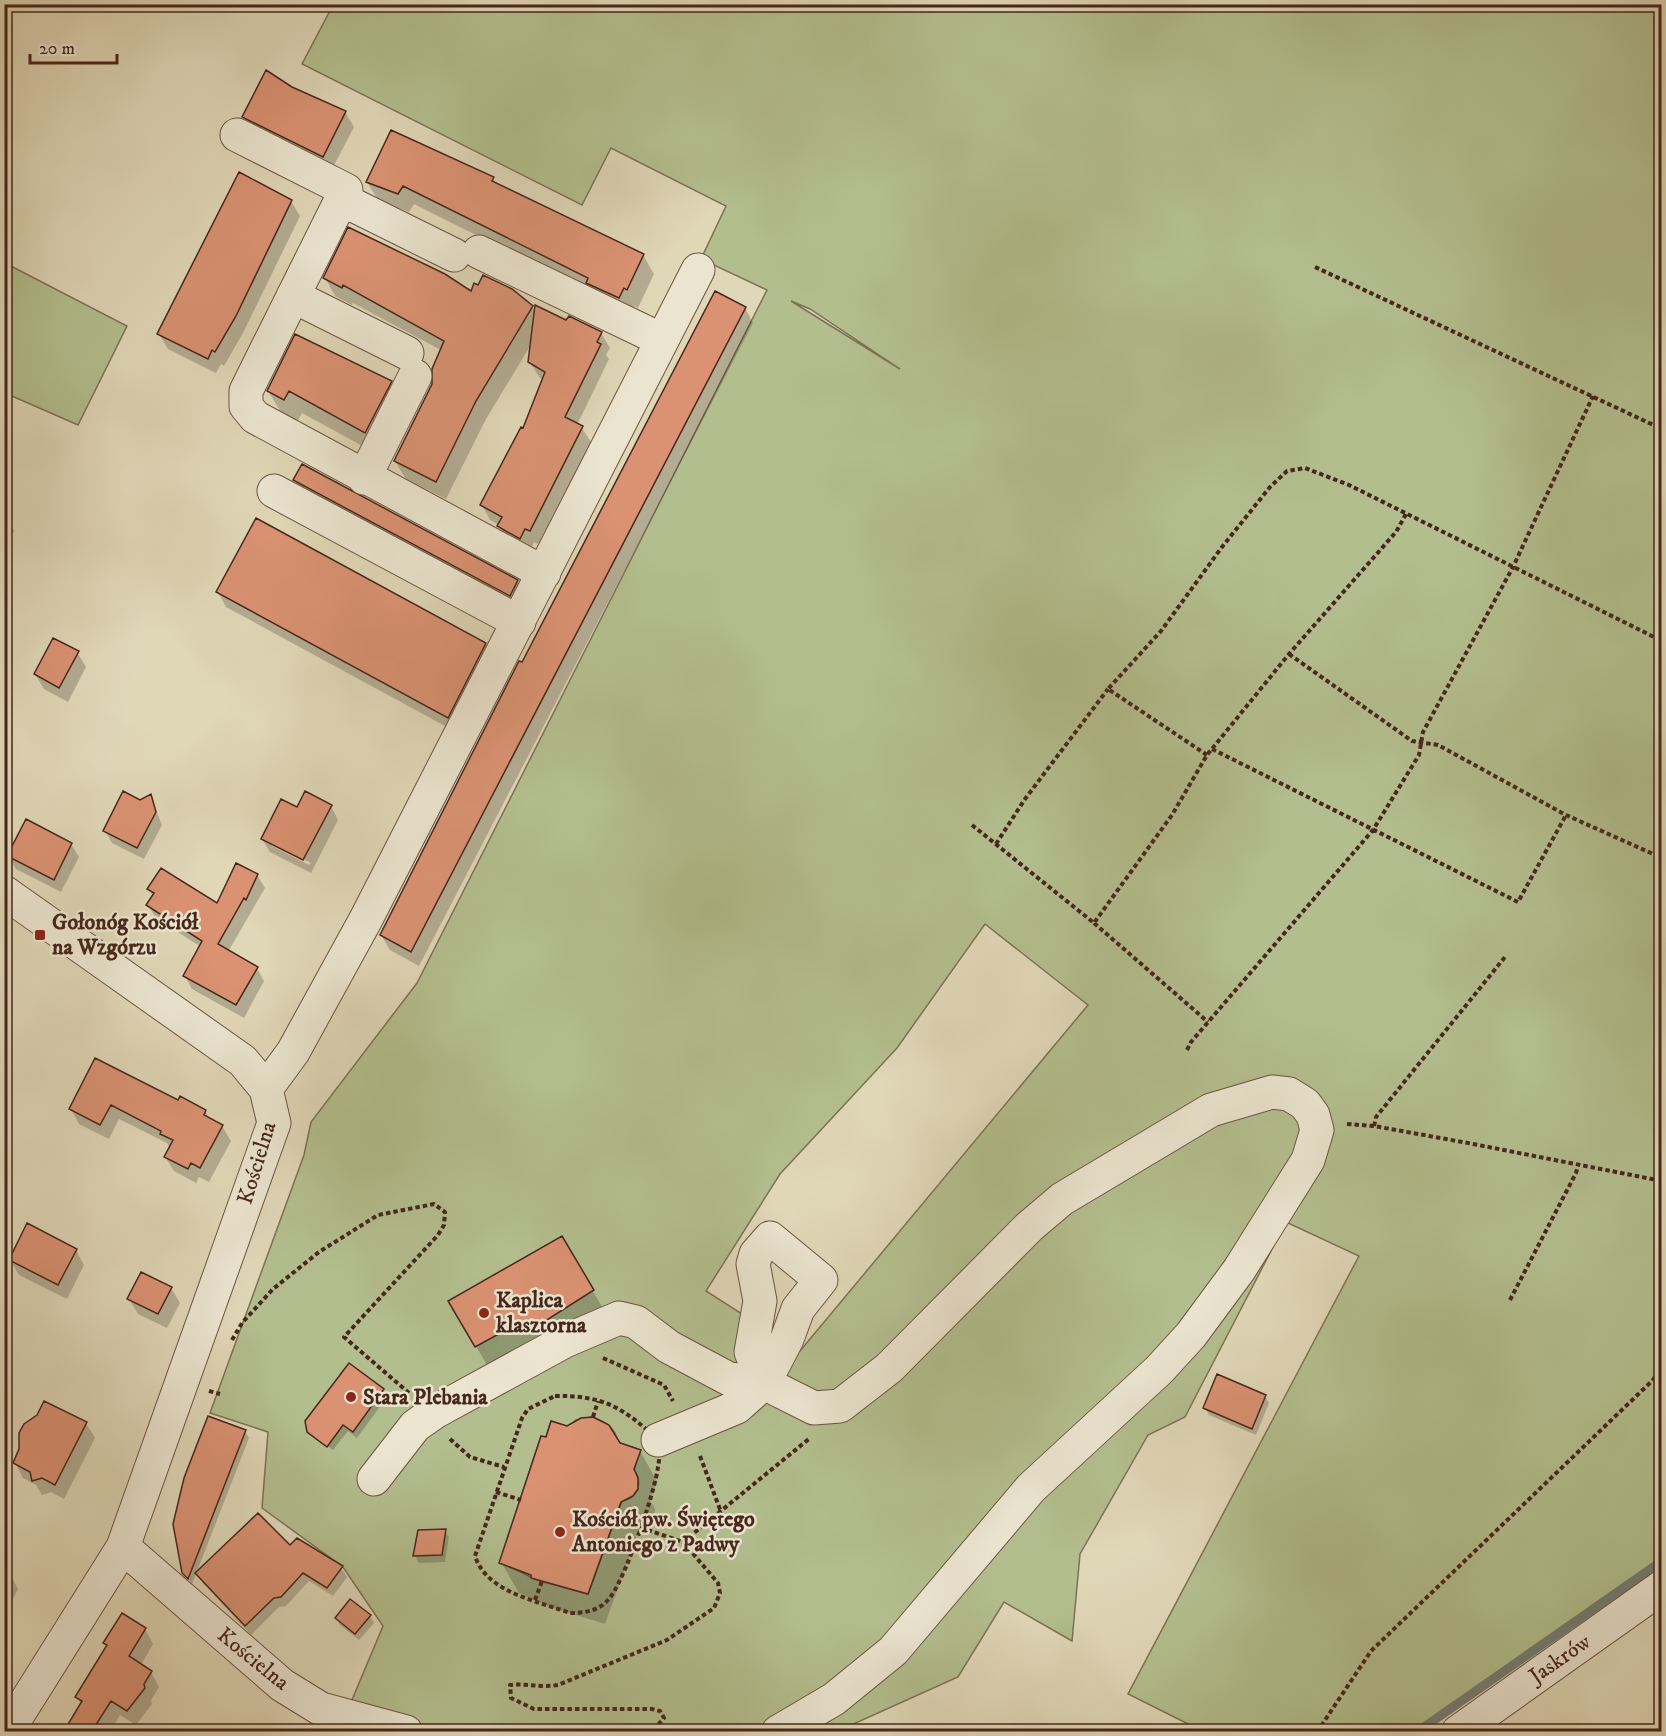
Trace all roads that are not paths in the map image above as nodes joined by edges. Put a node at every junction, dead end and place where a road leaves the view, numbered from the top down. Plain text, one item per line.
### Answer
1 (237, 135) dead end
2 (341, 199) junction
3 (698, 270) dead end
4 (293, 296) junction
5 (662, 340) junction
6 (364, 477) junction
7 (274, 491) dead end
8 (544, 573) junction
9 (519, 622) junction
10 (4, 891) edge
11 (266, 1089) junction
12 (764, 1383) junction
13 (658, 1440) road end
14 (374, 1479) dead end
15 (123, 1547) junction
16 (1662, 1587) edge
17 (7, 1731) edge
18 (406, 1731) edge
19 (778, 1731) edge
20 (1458, 1731) edge

1 - 2 street
2 - 4 street
2 - 5 street
3 - 5 street
4 - 6 street
4 - 6 street
5 - 8 street
6 - 8 street
7 - 9 street
8 - 9 street
9 - 11 street
10 - 11 street, Kościelna
11 - 15 street, Kościelna
12 - 13 street
12 - 14 street
12 - 19 street
15 - 17 street, Kościelna
15 - 18 street, Kościelna
16 - 20 street, Jaskrów

